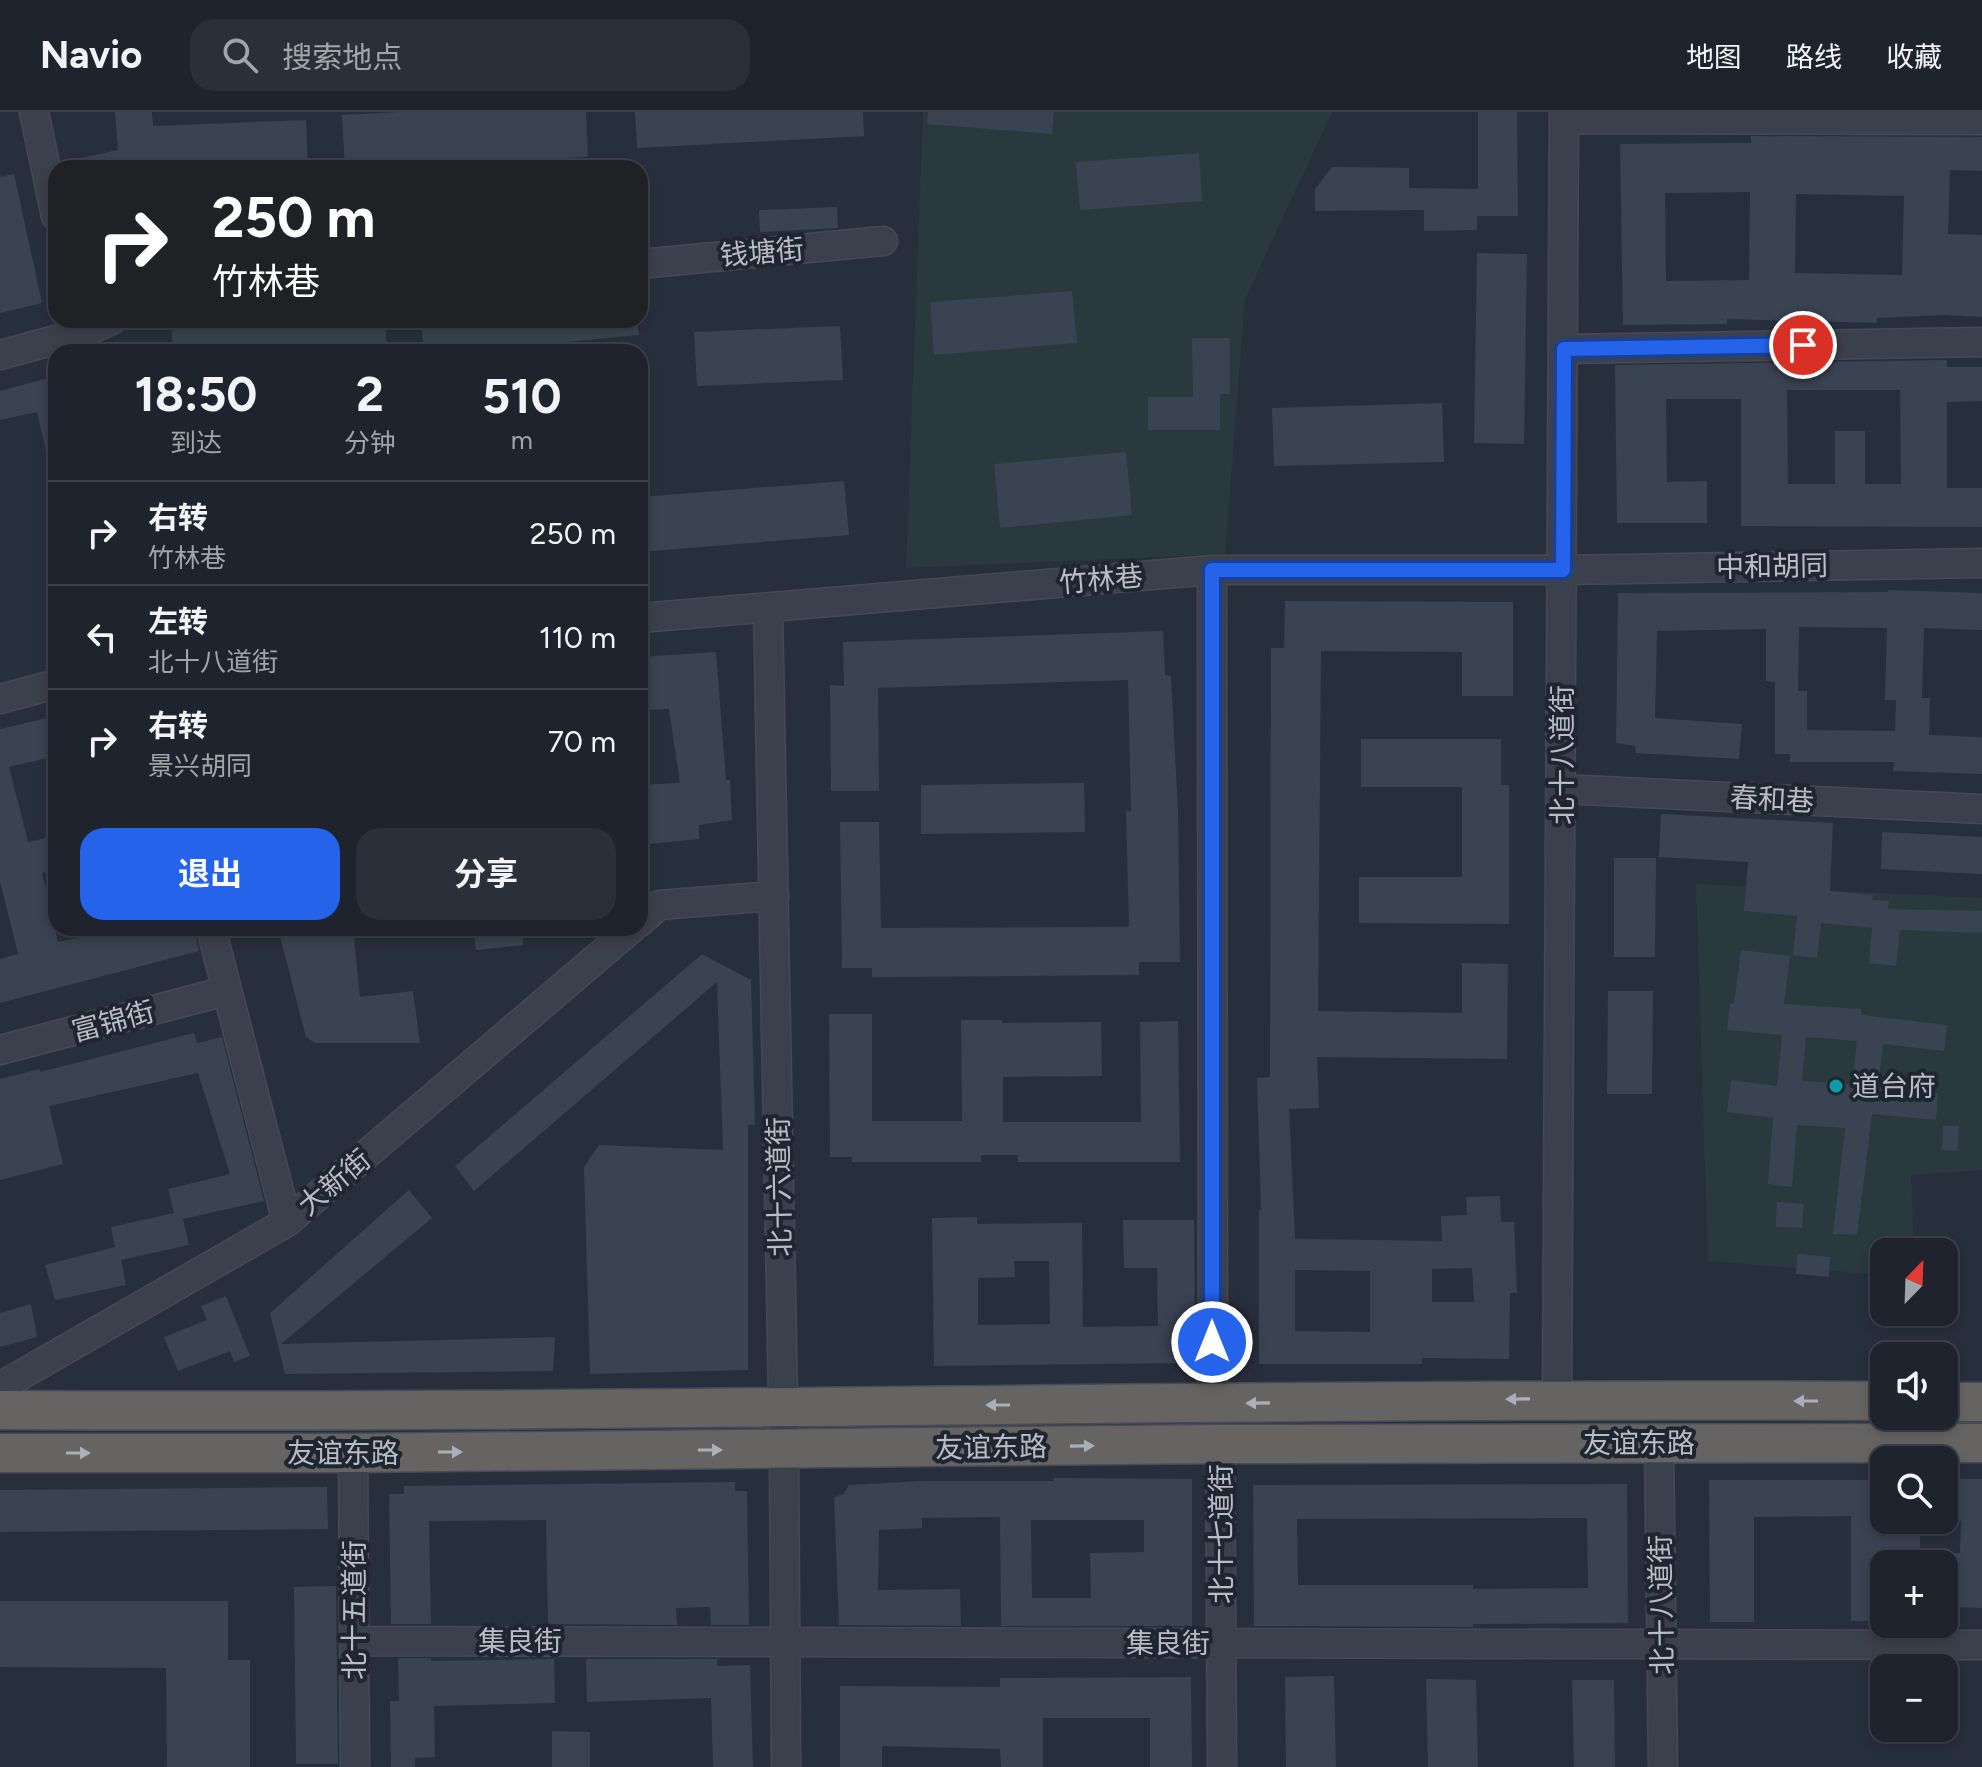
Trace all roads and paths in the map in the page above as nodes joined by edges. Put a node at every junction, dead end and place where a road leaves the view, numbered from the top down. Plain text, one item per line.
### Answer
1 (34, 112) edge
2 (1564, 116) edge
3 (1982, 120) edge
4 (48, 178) edge
5 (883, 241) dead end
6 (648, 263) edge
7 (81, 335) edge
8 (1982, 342) edge
9 (1564, 349) junction
10 (0, 355) edge
11 (1982, 563) edge
12 (1212, 570) junction
13 (1563, 570) junction
14 (768, 608) junction
15 (648, 617) edge
16 (48, 686) edge
17 (0, 699) edge
18 (1561, 789) junction
19 (1982, 809) edge
20 (774, 896) junction
21 (648, 915) edge
22 (213, 936) edge
23 (623, 936) edge
24 (226, 991) junction
25 (0, 1050) edge
26 (287, 1222) junction
27 (0, 1387) edge
28 (1557, 1399) junction
29 (1870, 1401) edge
30 (1958, 1402) edge
31 (1982, 1402) edge
32 (1213, 1403) junction
33 (783, 1406) junction
34 (0, 1410) edge
35 (1659, 1443) junction
36 (1982, 1443) edge
37 (1220, 1444) junction
38 (784, 1450) junction
39 (0, 1453) edge
40 (353, 1453) junction
41 (354, 1641) junction
42 (785, 1642) junction
43 (1221, 1643) junction
44 (1661, 1644) junction
45 (1982, 1645) edge
46 (355, 1767) edge
47 (786, 1767) edge
48 (1222, 1767) edge
49 (1663, 1767) edge

1 - 4 street
2 - 3 street
2 - 9 street, 北十八道街
5 - 6 street, 钱塘街
7 - 10 street
8 - 9 street
9 - 13 street, 北十八道街
11 - 13 street, 中和胡同
12 - 13 street, 竹林巷
12 - 14 street, 竹林巷
12 - 32 street
13 - 18 street, 北十八道街
14 - 15 street, 竹林巷
14 - 20 street, 北十六道街
16 - 17 street
18 - 19 street, 春和巷
18 - 28 street, 北十八道街
20 - 21 street
20 - 33 street, 北十六道街
22 - 24 street
23 - 26 street, 大新街
24 - 25 street, 富锦街
24 - 26 street
26 - 27 street, 大新街
29 -> 28 highway, 友谊东路
28 -> 32 highway, 友谊东路
30 - 31 highway
32 -> 33 highway, 友谊东路
33 - 34 highway, 友谊东路
33 - 38 street, 北十六道街
35 - 36 highway, 友谊东路
35 - 37 highway, 友谊东路
35 - 44 street, 北十八道街
38 -> 37 highway, 友谊东路
37 - 43 street, 北十七道街
40 -> 38 highway, 友谊东路
38 - 42 street, 北十六道街
39 -> 40 highway, 友谊东路
40 - 41 street, 北十五道街
41 - 42 street, 集良街
41 - 46 street, 北十五道街
42 - 43 street, 集良街
42 - 47 street, 北十六道街
43 - 44 street, 集良街
43 - 48 street, 北十七道街
44 - 45 street, 集良街
44 - 49 street, 北十八道街

